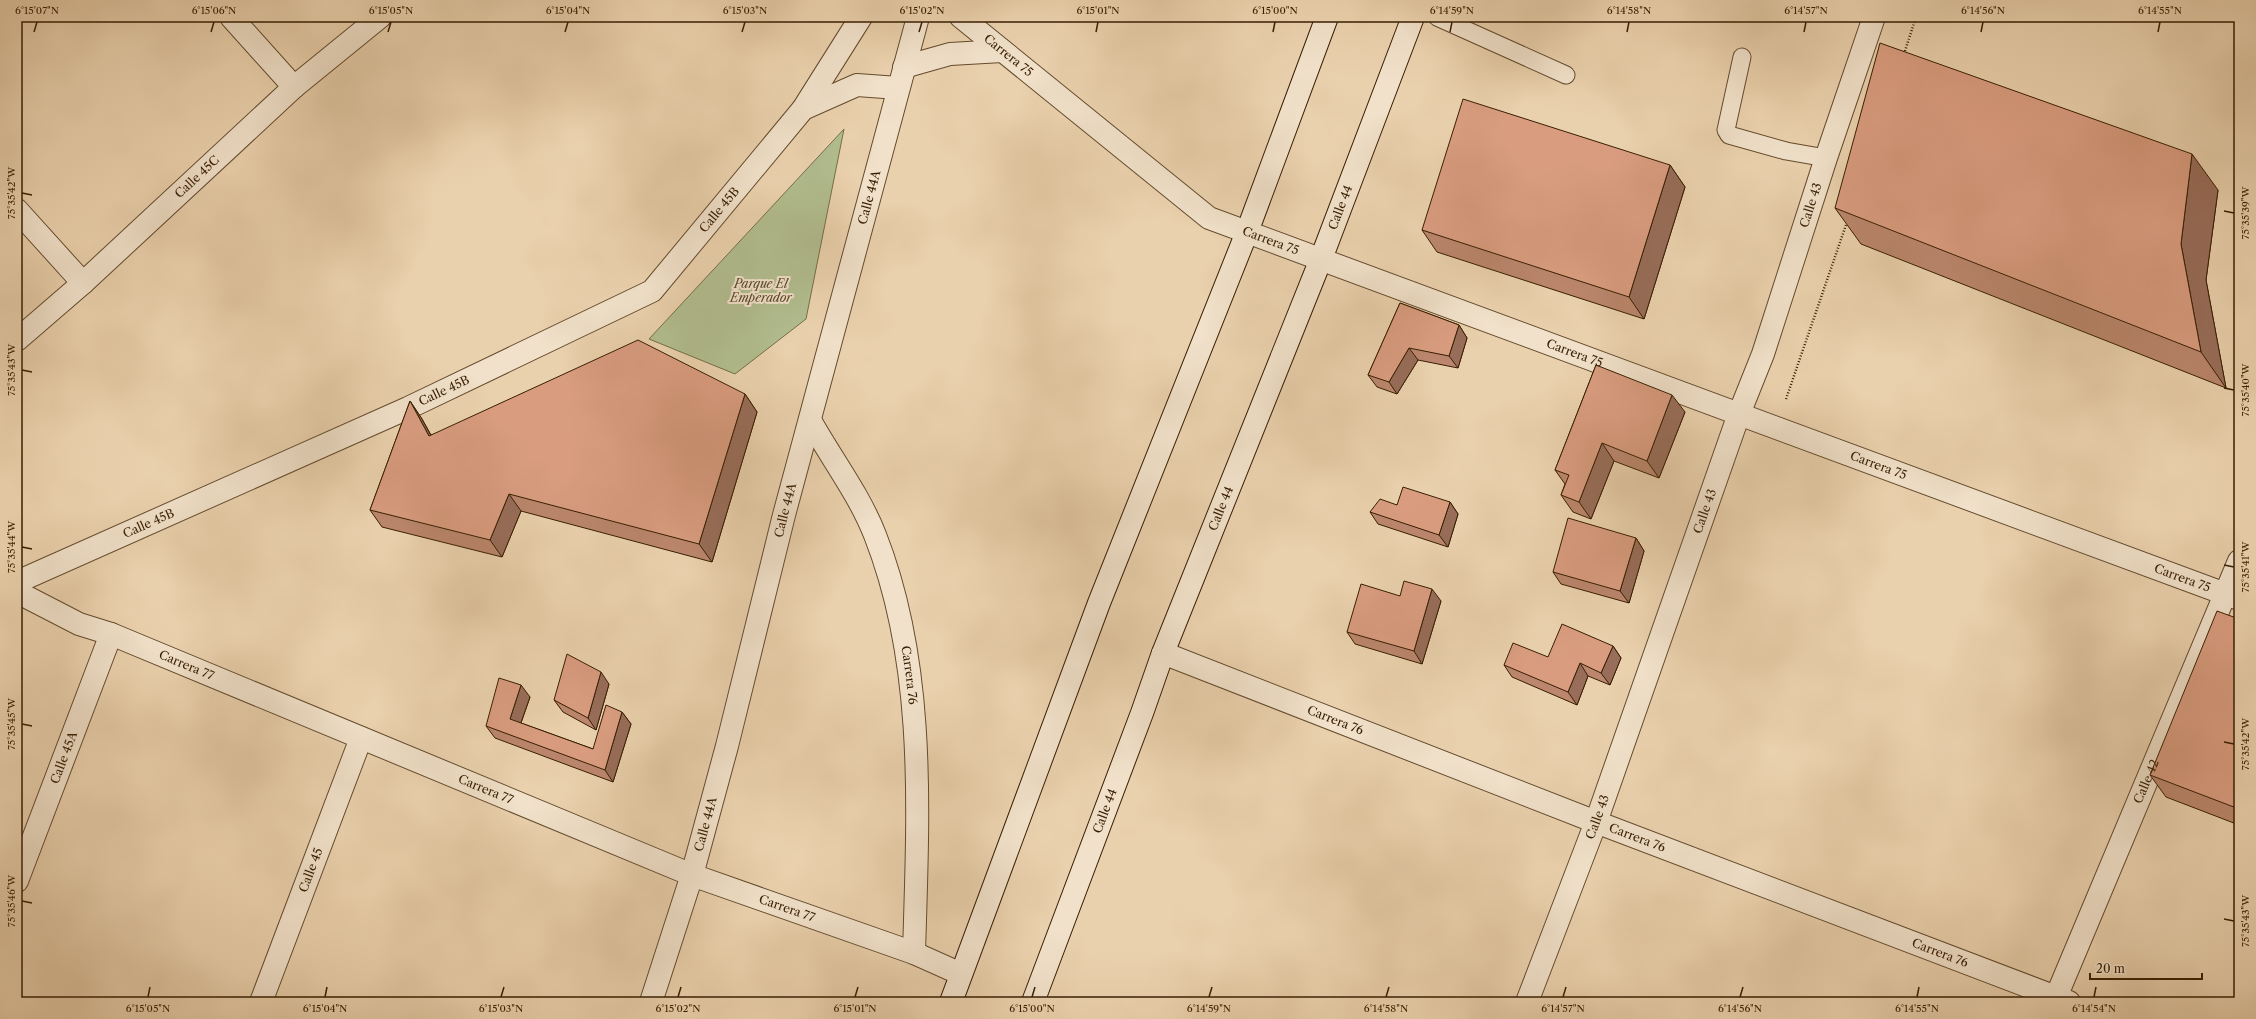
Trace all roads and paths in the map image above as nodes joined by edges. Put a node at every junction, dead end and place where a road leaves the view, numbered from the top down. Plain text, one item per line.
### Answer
1 (231, 17) edge
2 (380, 17) edge
3 (861, 17) edge
4 (918, 17) edge
5 (961, 17) edge
6 (1327, 17) edge
7 (1413, 17) edge
8 (1437, 17) edge
9 (1874, 17) edge
10 (1916, 17) edge
11 (1002, 51) junction
12 (1742, 57) dead end
13 (1901, 62) edge
14 (904, 67) junction
15 (1566, 75) dead end
16 (294, 87) junction
17 (898, 88) junction
18 (803, 109) junction
19 (1826, 158) junction
20 (17, 210) edge
21 (1848, 218) edge
22 (1247, 232) junction
23 (1321, 259) junction
24 (83, 283) junction
25 (17, 340) edge
26 (1739, 414) junction
27 (810, 420) junction
28 (1776, 427) junction
29 (2239, 561) edge
30 (17, 582) edge
31 (17, 592) edge
32 (2232, 596) edge
33 (111, 634) junction
34 (1163, 653) junction
35 (361, 738) junction
36 (1596, 822) junction
37 (692, 875) junction
38 (17, 881) edge
39 (914, 953) junction
40 (961, 974) junction
41 (2060, 1000) edge
42 (261, 1002) edge
43 (651, 1002) edge
44 (951, 1002) edge
45 (1033, 1002) edge
46 (1528, 1002) edge

1 - 16 street
2 - 16 street, Calle 45C
3 - 18 street, Calle 45B
4 - 14 street, Calle 44A
5 - 11 street, Carrera 75
6 - 22 street
7 - 23 street, Calle 44
8 - 15 lane
9 - 19 street, Calle 43
10 - 13 path
11 - 14 street
11 - 22 street, Carrera 75
12 - 19 lane
14 - 17 street, Calle 44A
16 - 24 street, Calle 45C
17 - 18 street, Calle 45B
17 - 27 street, Calle 44A
18 - 30 street, Calle 45B
19 - 26 street, Calle 43
20 - 24 street
21 - 28 path
22 - 23 street, Carrera 75
22 - 40 street
23 - 26 street, Carrera 75
23 - 34 street, Calle 44
24 - 25 street, Calle 45C
26 - 28 street, Carrera 75
26 - 36 street, Calle 43
27 - 37 street, Calle 44A
27 - 39 street, Carrera 76
28 - 32 street, Carrera 75
29 - 32 street, Calle 42
31 - 33 street, Carrera 77
32 - 41 street, Calle 42
33 - 35 street, Carrera 77
33 - 38 street, Calle 45A
34 - 36 street, Carrera 76
34 - 45 street, Calle 44
35 - 37 street, Carrera 77
35 - 42 street, Calle 45
36 - 41 street, Carrera 76
36 - 46 street, Calle 43
37 - 39 street, Carrera 77
37 - 43 street, Calle 44A
39 - 40 street, Carrera 77
40 - 44 street

